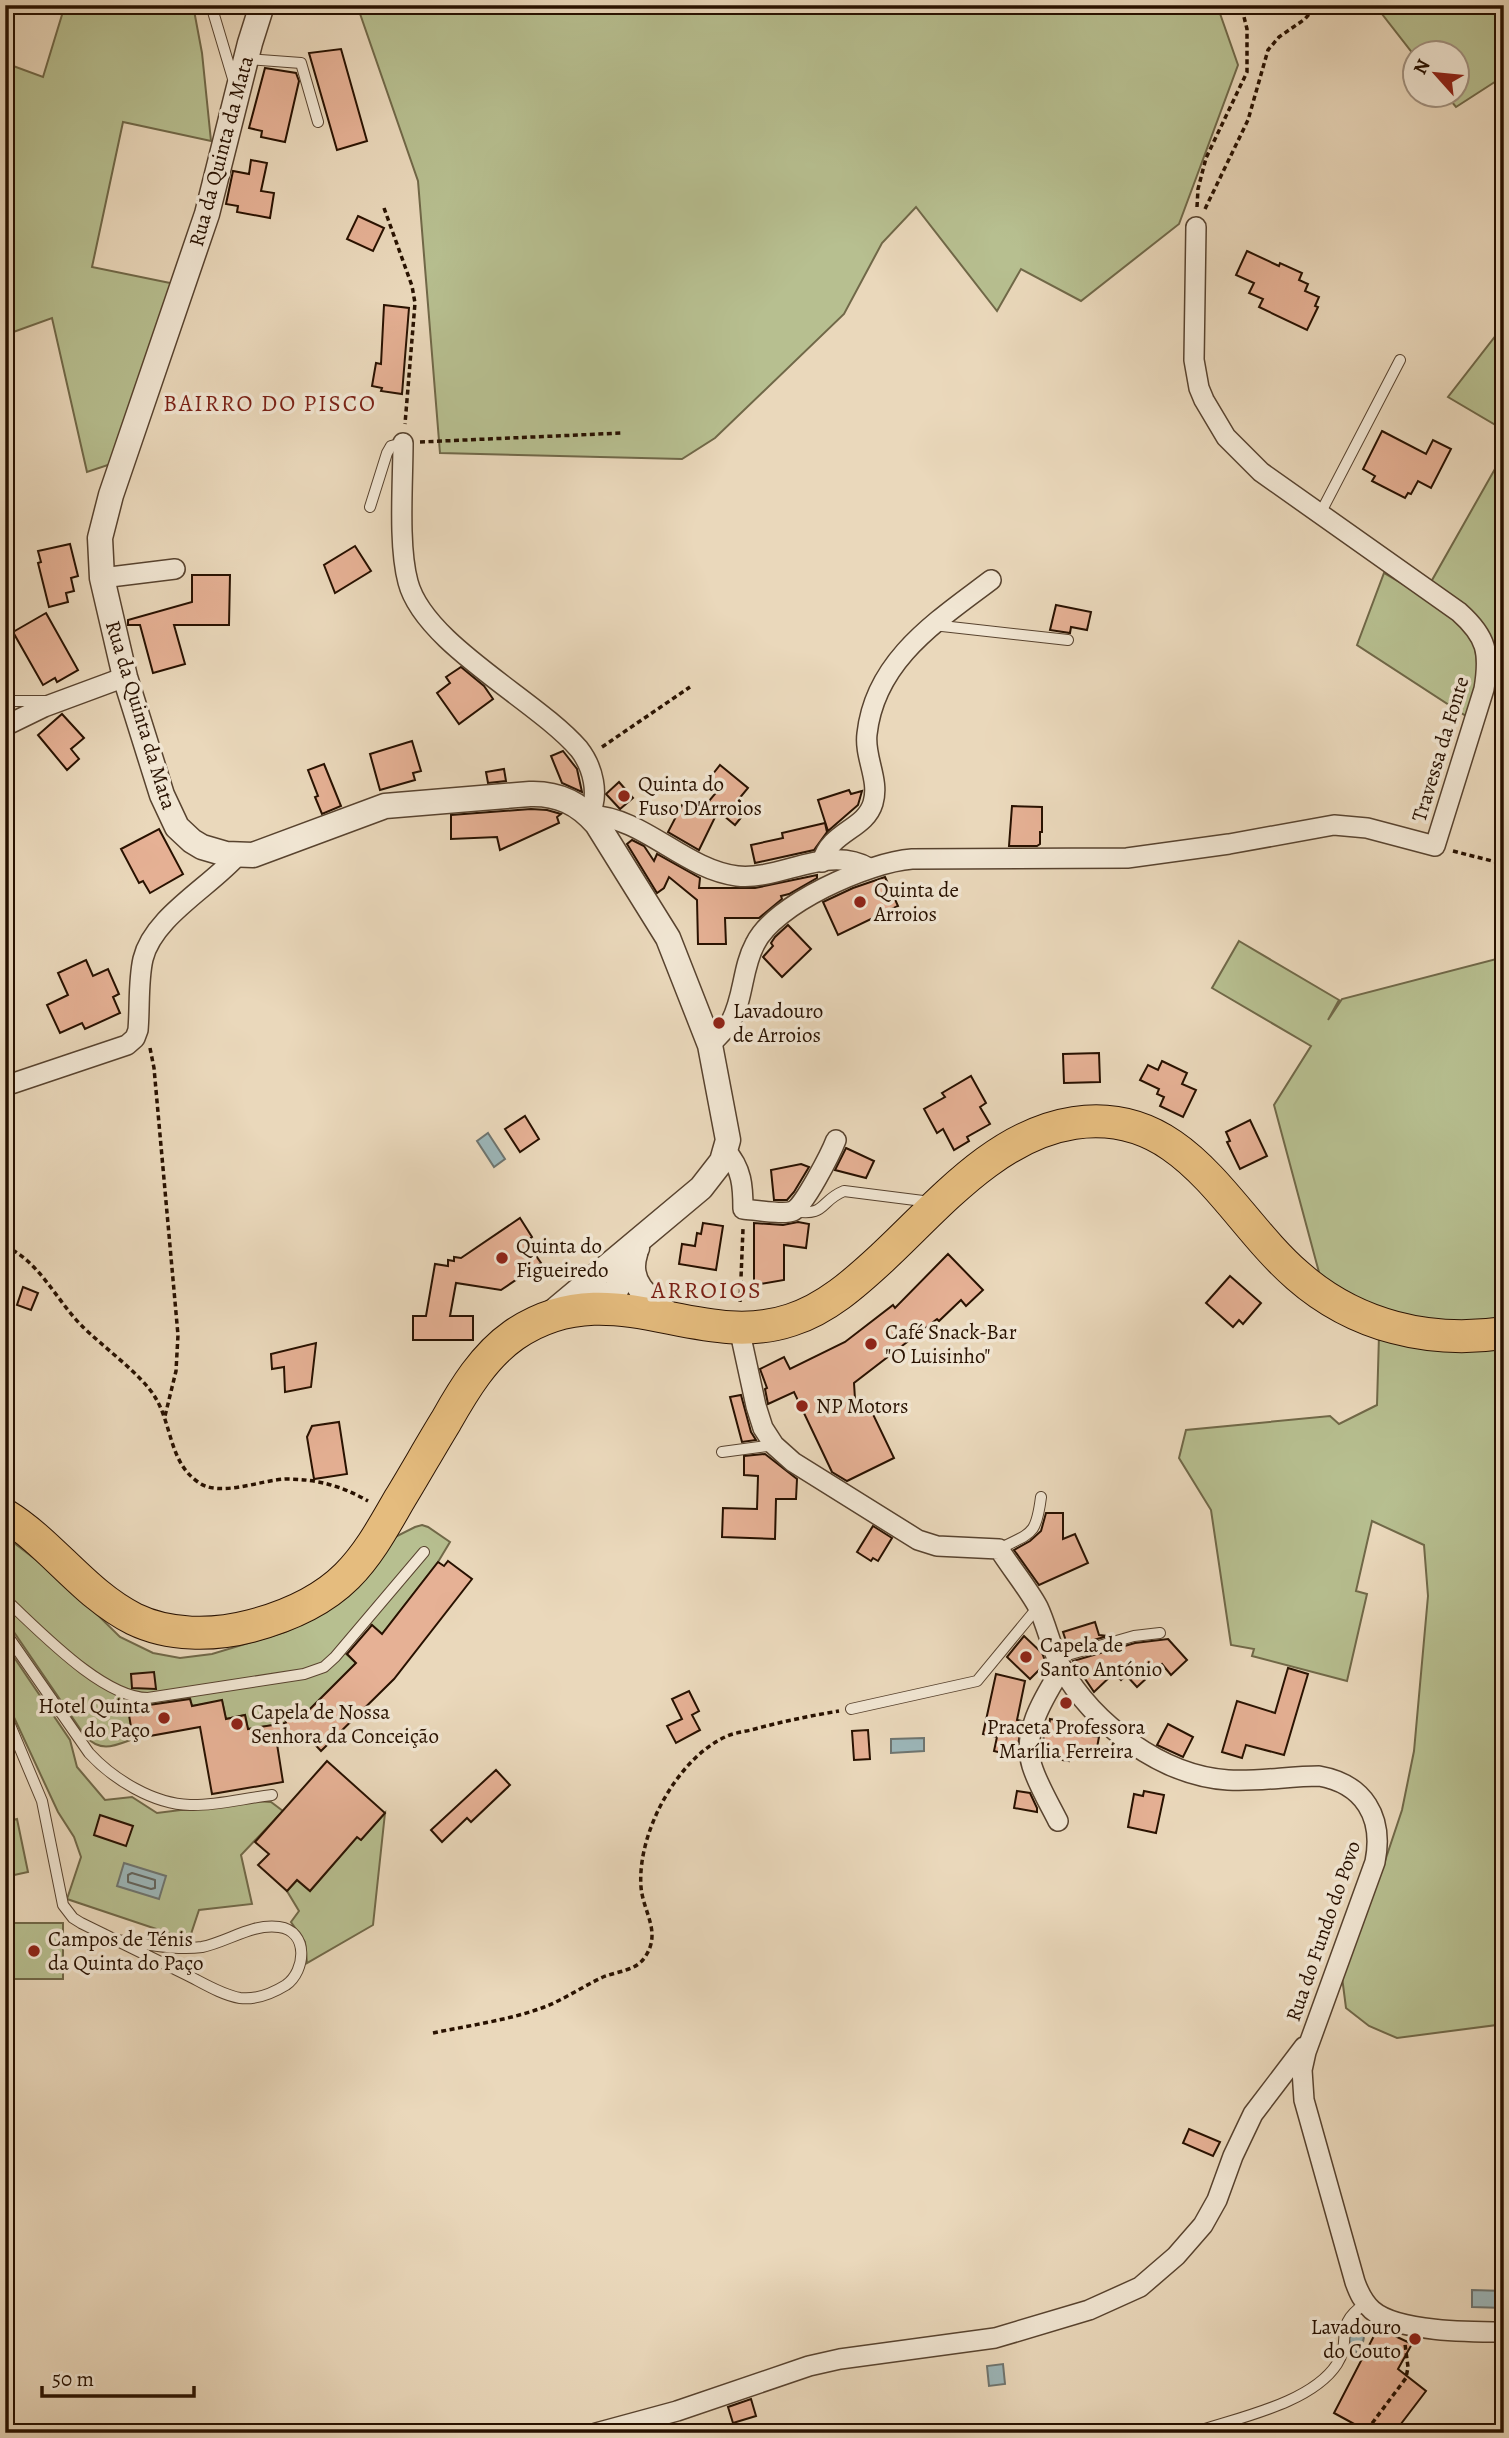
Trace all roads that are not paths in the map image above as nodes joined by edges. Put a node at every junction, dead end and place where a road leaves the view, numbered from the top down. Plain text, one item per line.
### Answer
1 (211, 5) edge
2 (262, 5) edge
3 (246, 59) junction
4 (237, 93) junction
5 (318, 122) dead end
6 (1196, 227) road end
7 (1400, 360) dead end
8 (403, 443) joint
9 (370, 507) dead end
10 (1321, 512) junction
11 (175, 569) dead end
12 (102, 578) junction
13 (991, 580) dead end
14 (933, 625) junction
15 (1068, 640) dead end
16 (125, 677) junction
17 (5, 701) edge
18 (60, 701) junction
19 (5, 726) edge
20 (589, 815) junction
21 (238, 855) junction
22 (822, 862) junction
23 (869, 868) junction
24 (710, 1045) junction
25 (5, 1086) edge
26 (836, 1140) dead end
27 (726, 1151) junction
28 (940, 1204) junction
29 (793, 1211) junction
30 (644, 1238) junction
31 (614, 1261) junction
32 (607, 1308) junction
33 (674, 1318) junction
34 (543, 1320) junction
35 (739, 1328) junction
36 (1504, 1333) edge
37 (774, 1445) junction
38 (722, 1452) dead end
39 (1041, 1497) dead end
40 (5, 1515) edge
41 (999, 1549) junction
42 (424, 1552) dead end
43 (5, 1599) edge
44 (1038, 1607) junction
45 (5, 1632) edge
46 (1160, 1633) dead end
47 (1060, 1663) junction
48 (851, 1709) road end
49 (5, 1713) edge
50 (272, 1795) dead end
51 (1058, 1821) dead end
52 (116, 1940) junction
53 (1312, 2034) junction
54 (1365, 2304) junction
55 (1504, 2332) edge
56 (596, 2433) edge
57 (1193, 2433) edge

1 - 4 lane
2 - 3 street, Rua da Quinta da Mata
3 - 4 street, Rua da Quinta da Mata
3 - 5 lane
4 - 12 street, Rua da Quinta da Mata
6 - 10 street, Travessa da Fonte
7 - 10 lane
8 - 9 lane
8 - 20 street
10 - 23 street, Travessa da Fonte
11 - 12 street
12 - 16 street, Rua da Quinta da Mata
13 - 14 street
14 - 15 lane
14 - 22 street
16 - 18 street
16 - 21 street, Rua da Quinta da Mata
17 - 18 lane
18 - 19 street
20 - 21 street, Rua da Quinta da Mata
20 - 22 street
20 - 24 street, Rua da Quinta da Mata
21 - 25 street
22 - 23 street
23 - 24 street, Travessa da Fonte
24 - 27 street, Rua da Quinta da Mata
26 - 29 street
27 - 29 street
27 - 30 street
28 - 29 lane
28 - 35 main road
28 - 36 main road
30 - 31 street
30 - 32 street
30 - 33 street
31 - 32 street
31 - 34 street
32 - 33 main road
32 - 34 main road
33 - 35 main road
34 - 40 main road
35 - 37 street
37 - 38 lane
37 - 41 street
39 - 41 lane
41 - 44 street, Rua do Fundo do Povo
42 - 43 lane
44 - 47 street, Rua do Fundo do Povo
44 - 48 lane
45 - 50 lane
46 - 47 lane
47 - 51 street
47 - 53 street, Rua do Fundo do Povo
49 - 52 lane
52 - 52 lane
53 - 54 street, Rua do Fundo do Povo
53 - 56 street
54 - 55 street
54 - 57 lane

